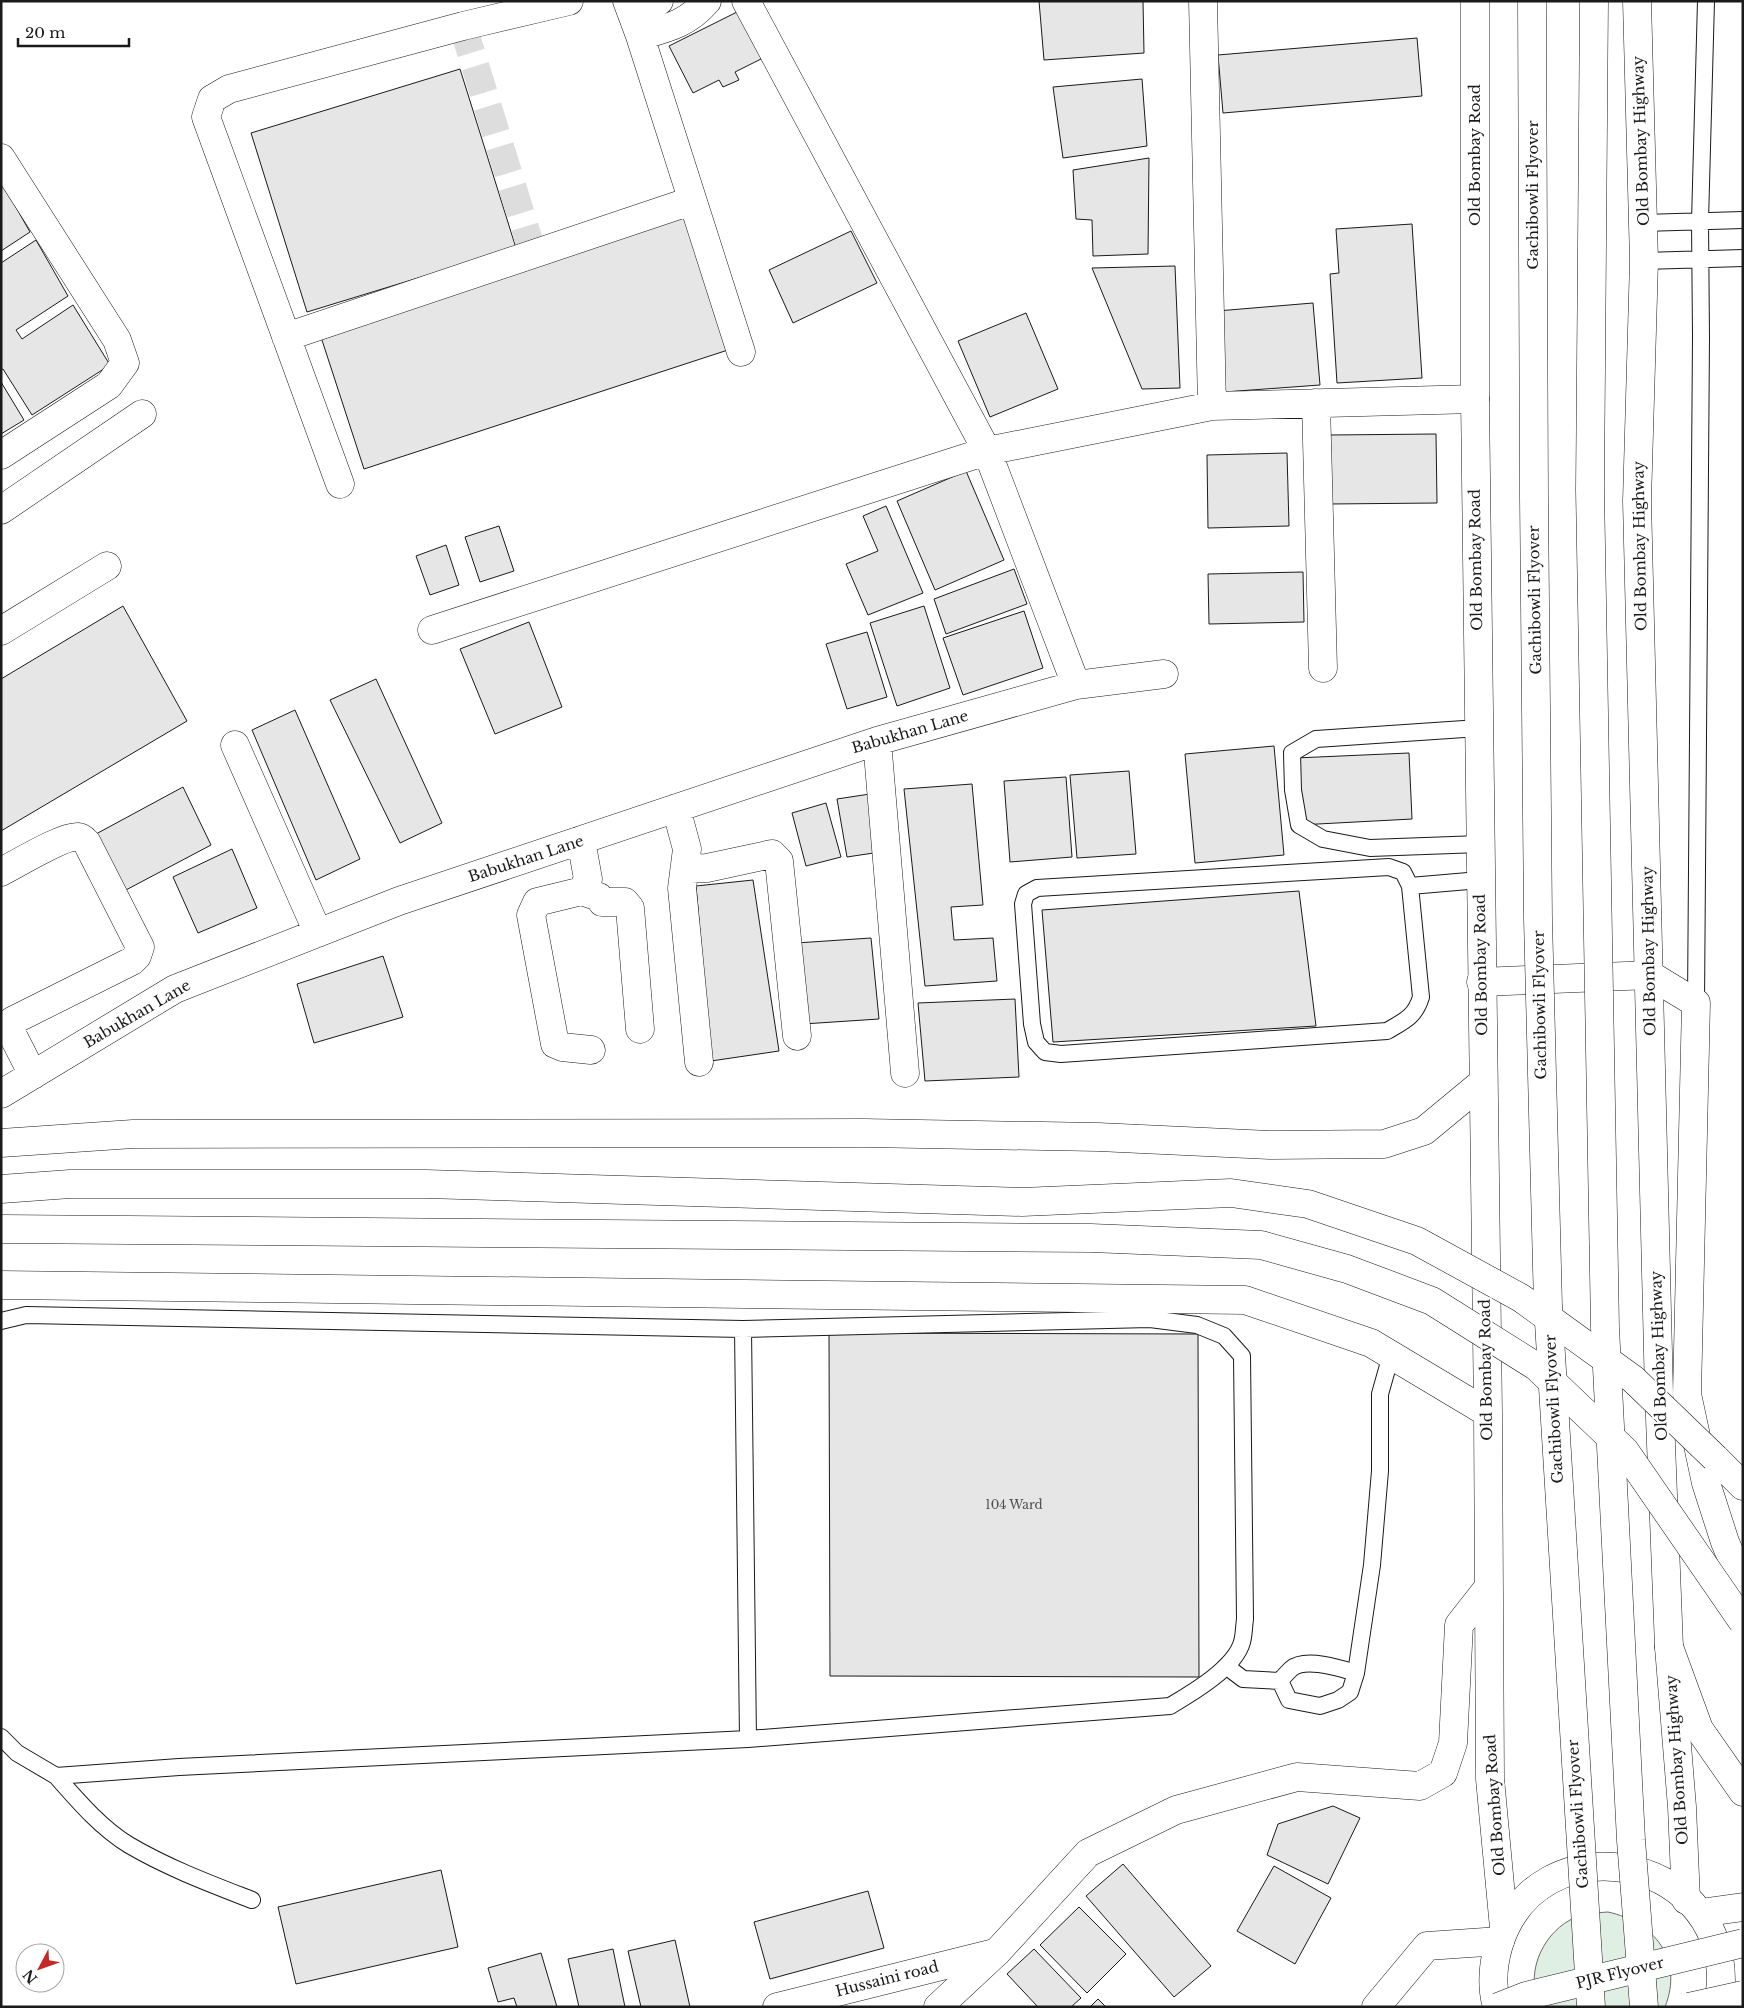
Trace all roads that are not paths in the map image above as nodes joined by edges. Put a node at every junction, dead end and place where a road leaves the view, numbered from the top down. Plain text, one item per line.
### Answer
1 (569, 1) edge
2 (659, 1) edge
3 (707, 1) edge
4 (746, 1) edge
5 (1203, 1) edge
6 (1475, 1) edge
7 (1532, 1) edge
8 (1594, 1) edge
9 (1637, 1) edge
10 (1706, 1) edge
11 (633, 16) edge
12 (1, 158) edge
13 (691, 201) junction
14 (1743, 220) edge
15 (1700, 222) junction
16 (1643, 223) junction
17 (1743, 258) edge
18 (1701, 259) junction
19 (1644, 261) junction
20 (286, 337) junction
21 (742, 352) dead end
22 (1474, 399) junction
23 (1316, 403) junction
24 (1212, 406) junction
25 (142, 414) dead end
26 (987, 450) junction
27 (1, 455) edge
28 (340, 484) dead end
29 (1, 510) edge
30 (107, 566) dead end
31 (432, 630) dead end
32 (1, 631) edge
33 (1323, 668) dead end
34 (1164, 674) dead end
35 (1076, 685) junction
36 (1478, 728) junction
37 (877, 741) junction
38 (235, 745) dead end
39 (676, 808) junction
40 (581, 840) junction
41 (1480, 844) junction
42 (685, 869) junction
43 (1, 872) edge
44 (1480, 880) junction
45 (1410, 886) junction
46 (582, 891) junction
47 (318, 933) junction
48 (1650, 976) junction
49 (1481, 982) junction
50 (1696, 1003) junction
51 (640, 1029) dead end
52 (797, 1036) dead end
53 (590, 1050) dead end
54 (699, 1062) dead end
55 (905, 1073) dead end
56 (33, 1075) junction
57 (1482, 1083) junction
58 (1, 1094) edge
59 (1, 1143) edge
60 (1, 1189) edge
61 (1, 1230) edge
62 (13, 1285) edge
63 (1, 1321) edge
64 (743, 1329) junction
65 (1390, 1355) junction
66 (1488, 1413) junction
67 (1743, 1486) edge
68 (1743, 1584) edge
69 (1488, 1588) junction
70 (1743, 1622) edge
71 (1669, 1647) junction
72 (1226, 1666) junction
73 (1356, 1673) junction
74 (1280, 1681) junction
75 (1, 1737) edge
76 (748, 1739) junction
77 (56, 1776) junction
78 (1743, 1792) edge
79 (252, 1900) dead end
80 (1693, 1907) junction
81 (1743, 1907) edge
82 (1502, 1934) junction
83 (1743, 1944) edge
84 (997, 1952) junction
85 (1743, 1995) edge
86 (777, 2007) edge
87 (938, 2007) edge
88 (1376, 2007) edge
89 (1498, 2007) edge
90 (1591, 2007) edge
91 (1644, 2007) edge
92 (1689, 2007) edge
93 (1717, 2007) edge

1 - 20 main road
2 - 11 main road
3 - 11 main road
4 - 26 main road
5 - 24 main road
6 - 22 main road, Old Bombay Road
7 - 90 main road, Gachibowli Flyover, bridge
8 - 91 main road, bridge
9 - 16 main road, Old Bombay Highway
10 - 15 lane
11 - 13 main road
12 - 27 main road
13 - 20 main road
13 - 21 main road
14 - 15 lane
15 - 16 lane
15 - 18 lane
16 - 19 main road, Old Bombay Highway
17 - 18 lane
18 - 19 lane
18 - 50 lane
19 - 48 main road, Old Bombay Highway
20 - 28 main road
22 - 23 main road
22 - 36 main road, Old Bombay Road
23 - 24 main road
23 - 33 main road
24 - 26 main road
25 - 29 main road
26 - 31 main road
26 - 35 main road
30 - 32 main road
34 - 35 main road, Babukhan Lane
35 - 37 main road, Babukhan Lane
36 - 41 main road, Old Bombay Road
36 - 41 lane
37 - 39 main road, Babukhan Lane
37 - 55 main road
38 - 47 main road
39 - 40 main road, Babukhan Lane
39 - 42 main road
40 - 46 main road
40 - 47 main road, Babukhan Lane
41 - 44 main road, Old Bombay Road
42 - 52 main road
42 - 54 main road
43 - 56 main road
44 - 45 lane
44 - 49 main road, Old Bombay Road
45 - 45 lane
46 - 51 main road
46 - 53 main road
47 - 56 main road, Babukhan Lane
48 - 49 main road
48 - 50 main road
48 - 71 main road, Old Bombay Highway
49 - 57 main road, Old Bombay Road
50 - 68 main road
56 - 58 main road, Babukhan Lane
57 - 59 main road
57 - 66 main road, Old Bombay Road
60 - 67 main road, bridge
61 - 70 main road, bridge
62 - 65 main road
63 - 64 lane
64 - 72 lane
64 - 76 lane
65 - 66 main road
65 - 73 lane
66 - 69 main road, Old Bombay Road
69 - 82 main road, Old Bombay Road
69 - 84 main road
71 - 78 main road
71 - 80 main road, Old Bombay Highway
72 - 74 lane
72 - 76 lane
73 - 74 lane
73 - 74 lane
75 - 77 lane
76 - 77 lane
77 - 79 lane
80 - 81 main road
80 - 82 main road
80 - 93 main road
82 - 88 main road
82 - 89 main road
83 - 89 main road, PJR Flyover, bridge
84 - 86 main road, Hussaini road
84 - 87 main road
85 - 92 main road, bridge

